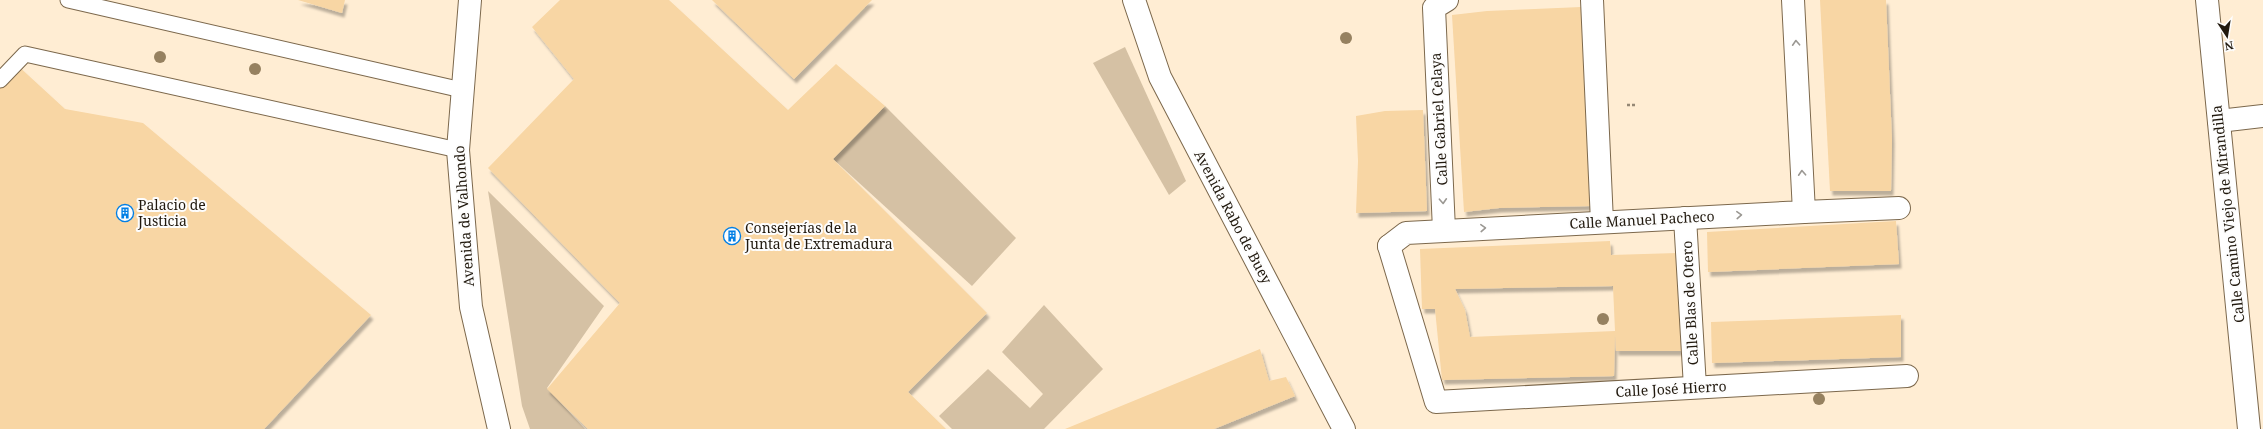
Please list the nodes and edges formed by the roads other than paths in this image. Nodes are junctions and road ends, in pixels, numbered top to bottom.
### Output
1 (68, 0) edge
2 (470, 0) edge
3 (1134, 0) edge
4 (1592, 0) edge
5 (1793, 0) edge
6 (2207, 0) edge
7 (1440, 4) edge
8 (0, 80) edge
9 (462, 90) junction
10 (2263, 116) edge
11 (2219, 121) junction
12 (458, 150) junction
13 (1899, 208) dead end
14 (1804, 212) junction
15 (1686, 218) junction
16 (1602, 222) junction
17 (1444, 230) junction
18 (1907, 376) dead end
19 (1695, 387) junction
20 (1436, 402) joint
21 (499, 429) edge
22 (1344, 429) edge
23 (2249, 429) edge

1 - 9 lane
2 - 9 street, Avenida de Valhondo
3 - 22 street, Avenida Rabo de Buey
4 - 16 street
14 -> 5 street
6 - 11 street, Calle Camino Viejo de Mirandilla
7 -> 17 street, Calle Gabriel Celaya
8 - 12 lane
9 - 12 street, Avenida de Valhondo
10 - 11 street
11 - 23 street, Calle Camino Viejo de Mirandilla
12 - 21 street, Avenida de Valhondo
13 - 14 street, Calle Manuel Pacheco
15 -> 14 street, Calle Manuel Pacheco
15 - 16 street, Calle Manuel Pacheco
15 - 19 street, Calle Blas de Otero
17 -> 16 street, Calle Manuel Pacheco
17 - 20 street, Calle Manuel Pacheco
18 - 19 street, Calle José Hierro
19 - 20 street, Calle José Hierro

